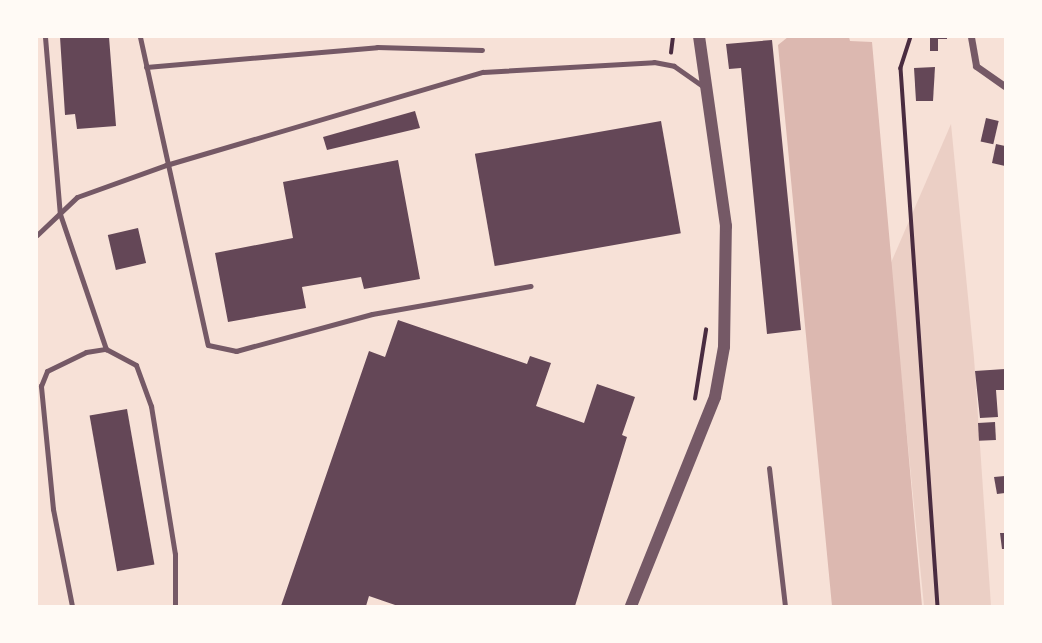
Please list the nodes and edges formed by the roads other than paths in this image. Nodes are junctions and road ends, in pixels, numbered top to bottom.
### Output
1 (45, 37) edge
2 (140, 37) edge
3 (699, 37) edge
4 (971, 37) edge
5 (482, 50) dead end
6 (146, 66) junction
7 (1005, 86) edge
8 (707, 90) junction
9 (166, 165) junction
10 (60, 214) junction
11 (37, 235) edge
12 (531, 286) dead end
13 (106, 349) junction
14 (769, 468) dead end
15 (72, 606) edge
16 (175, 606) edge
17 (631, 606) edge
18 (785, 606) edge

1 - 10 lane
2 - 6 lane
3 - 8 street
4 - 7 street
5 - 6 lane
6 - 9 lane
8 - 9 lane
8 - 17 street
9 - 10 lane
9 - 12 lane
10 - 11 lane
10 - 13 lane
13 - 15 lane
13 - 16 lane
14 - 18 lane

